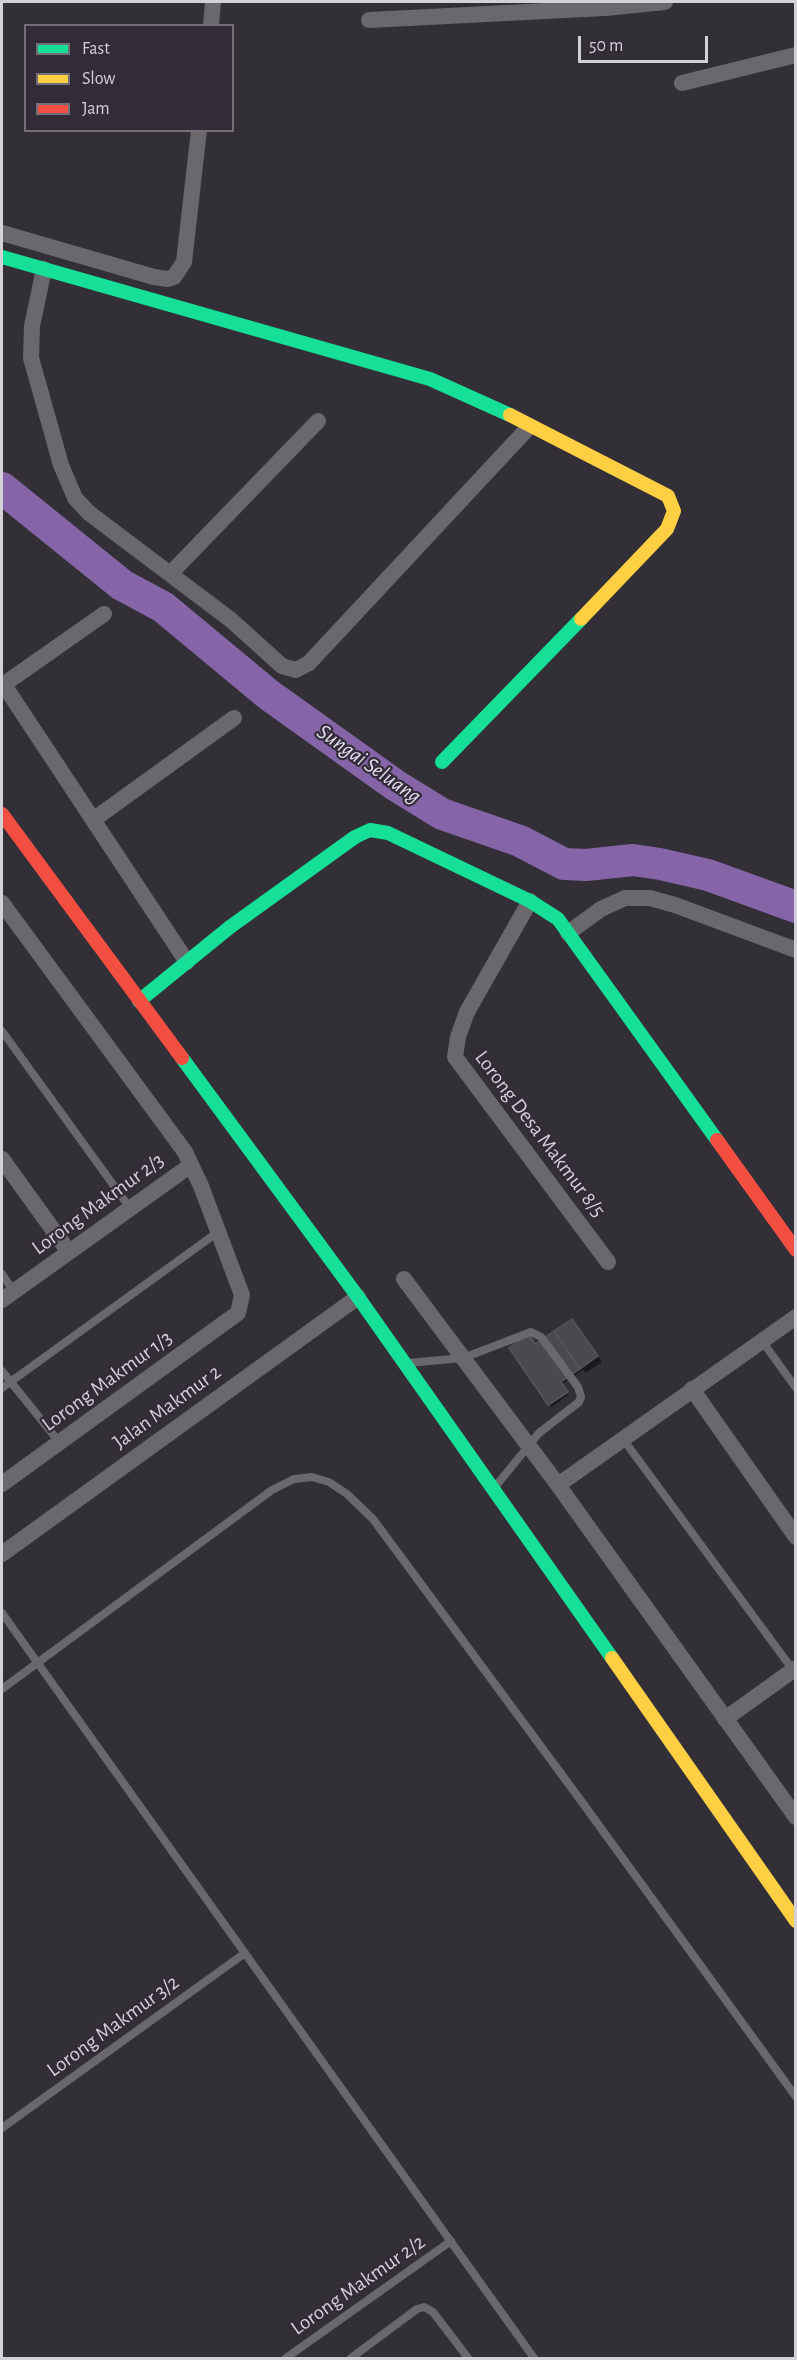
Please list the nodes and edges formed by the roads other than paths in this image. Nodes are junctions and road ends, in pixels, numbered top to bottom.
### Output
1 (213, 2) edge
2 (665, 2) edge
3 (369, 20) dead end
4 (211, 24) edge
5 (795, 55) edge
6 (682, 83) dead end
7 (199, 132) edge
8 (2, 233) edge
9 (2, 257) edge
10 (44, 269) junction
11 (318, 421) dead end
12 (530, 426) junction
13 (170, 574) junction
14 (104, 614) dead end
15 (2, 684) edge
16 (234, 718) dead end
17 (442, 762) dead end
18 (2, 814) edge
19 (93, 820) junction
20 (530, 901) junction
21 (2, 903) edge
22 (15, 923) junction
23 (2, 933) edge
24 (568, 933) junction
25 (795, 950) edge
26 (187, 962) junction
27 (139, 1001) junction
28 (2, 1031) edge
29 (2, 1159) edge
30 (191, 1165) junction
31 (130, 1208) junction
32 (218, 1232) junction
33 (795, 1250) edge
34 (69, 1252) junction
35 (608, 1262) dead end
36 (2, 1275) edge
37 (404, 1279) dead end
38 (8, 1296) edge
39 (358, 1297) junction
40 (795, 1317) edge
41 (762, 1341) junction
42 (463, 1358) junction
43 (404, 1363) junction
44 (2, 1371) edge
45 (10, 1382) junction
46 (2, 1388) edge
47 (795, 1388) edge
48 (692, 1389) junction
49 (623, 1439) junction
50 (60, 1443) junction
51 (529, 1447) junction
52 (2, 1484) edge
53 (558, 1485) junction
54 (493, 1489) junction
55 (795, 1537) edge
56 (2, 1554) edge
57 (2, 1613) edge
58 (38, 1663) junction
59 (794, 1669) edge
60 (2, 1689) edge
61 (725, 1719) junction
62 (795, 1817) edge
63 (795, 1921) edge
64 (245, 1953) junction
65 (795, 2097) edge
66 (2, 2128) edge
67 (451, 2241) junction
68 (286, 2358) edge
69 (351, 2358) edge
70 (468, 2358) edge
71 (534, 2358) edge

1 - 4 street
2 - 3 street
5 - 6 street
7 - 8 street
9 - 10 street
10 - 12 street
10 - 13 street
11 - 13 street
12 - 13 street
12 - 17 street
14 - 15 street
15 - 19 street
16 - 19 street
18 - 27 street
19 - 26 street
20 - 24 street
20 - 26 street
20 - 35 street, Lorong Desa Makmur 8/5
21 - 22 street
22 - 23 street
22 - 30 street
24 - 25 street
24 - 33 street
26 - 27 street
27 - 39 street
28 - 31 lane
29 - 34 street
30 - 31 street, Lorong Makmur 2/3
30 - 32 street
31 - 34 street, Lorong Makmur 2/3
32 - 45 lane
32 - 50 street, Lorong Makmur 1/3
34 - 38 street, Lorong Makmur 2/3
36 - 38 lane
37 - 42 street
39 - 43 street
39 - 56 street, Jalan Makmur 2
40 - 41 street
41 - 47 lane
41 - 48 street
42 - 43 lane
42 - 51 street
42 - 51 lane
43 - 54 street
44 - 45 lane
45 - 46 lane
45 - 50 lane
48 - 49 street
48 - 55 street
49 - 53 street
49 - 59 lane
50 - 52 street, Lorong Makmur 1/3
51 - 53 street
51 - 54 lane
53 - 61 street
54 - 63 street
57 - 58 lane
58 - 60 lane
58 - 64 lane
58 - 65 lane
59 - 61 street
61 - 62 street
64 - 66 lane, Lorong Makmur 3/2
64 - 67 lane
67 - 68 lane, Lorong Makmur 2/2
67 - 71 lane
69 - 70 lane

